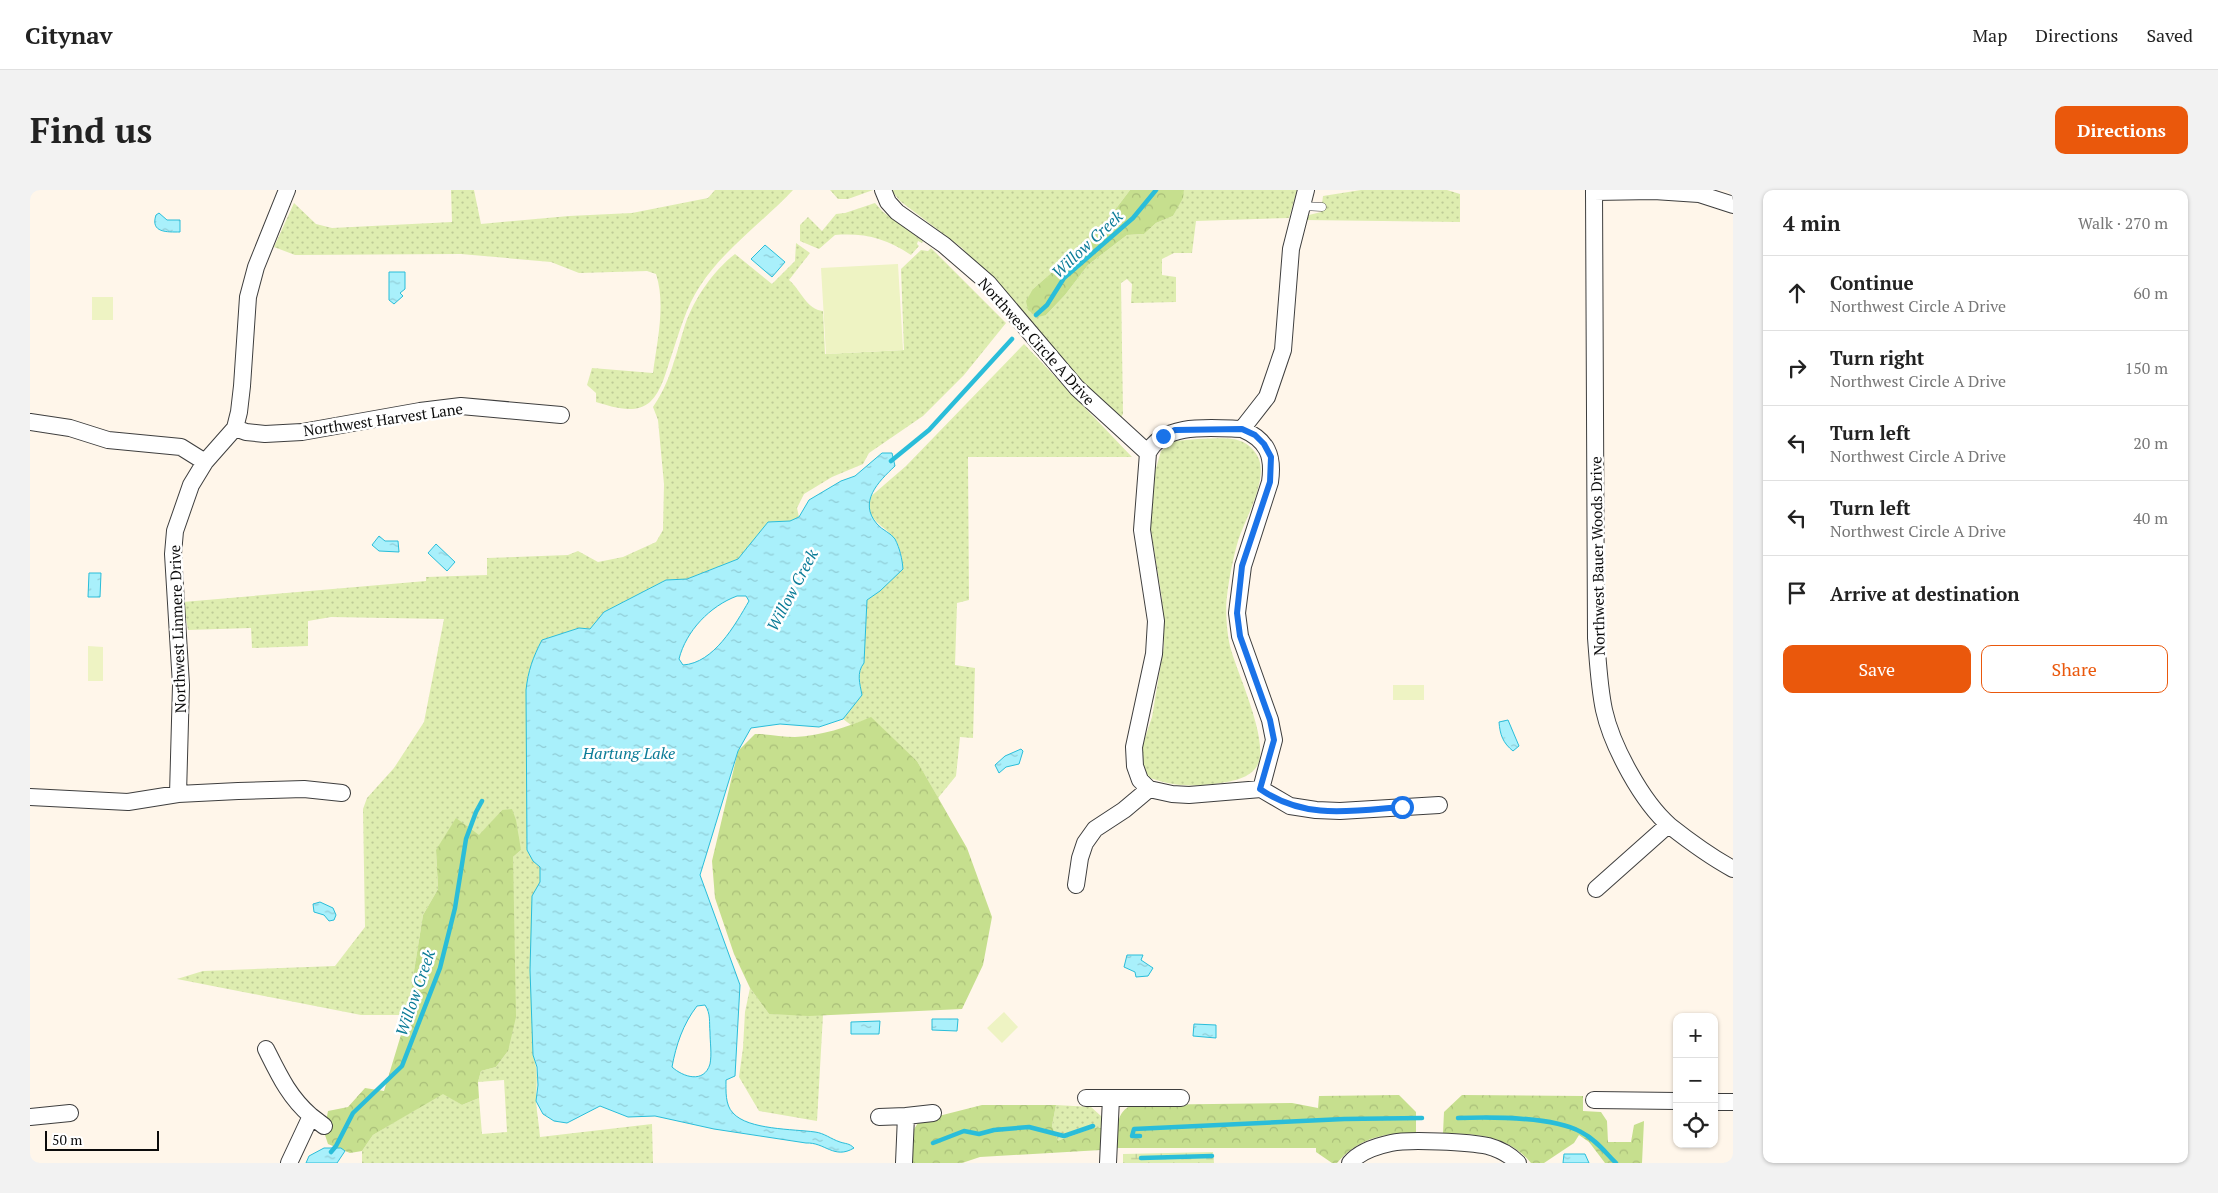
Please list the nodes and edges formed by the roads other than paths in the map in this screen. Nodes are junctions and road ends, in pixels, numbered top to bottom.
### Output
1 (287, 190) edge
2 (883, 190) edge
3 (1306, 190) edge
4 (1594, 191) edge
5 (1733, 205) edge
6 (1301, 206) junction
7 (1322, 207) dead end
8 (561, 415) dead end
9 (30, 422) edge
10 (235, 428) junction
11 (1242, 429) junction
12 (1148, 453) junction
13 (205, 462) junction
14 (1149, 788) junction
15 (1260, 789) junction
16 (342, 793) dead end
17 (178, 794) junction
18 (30, 798) edge
19 (1439, 805) dead end
20 (1668, 825) junction
21 (1733, 869) edge
22 (1076, 885) dead end
23 (1596, 889) dead end
24 (266, 1049) dead end
25 (1086, 1098) dead end
26 (1111, 1098) junction
27 (1181, 1098) dead end
28 (1594, 1100) dead end
29 (1673, 1101) edge
30 (1718, 1102) edge
31 (1733, 1102) edge
32 (70, 1112) dead end
33 (933, 1113) dead end
34 (310, 1116) junction
35 (906, 1116) junction
36 (879, 1117) dead end
37 (30, 1118) edge
38 (324, 1126) dead end
39 (289, 1163) edge
40 (904, 1163) edge
41 (1108, 1163) edge
42 (1350, 1163) edge
43 (1518, 1163) edge

1 - 10 street, Northwest Linmere Drive
2 - 12 street, Northwest Circle A Drive
3 - 6 street
4 - 5 street
4 - 20 street, Northwest Bauer Woods Drive
6 - 7 lane
6 - 11 street
8 - 10 street, Northwest Harvest Lane
9 - 13 street
10 - 13 street, Northwest Linmere Drive
11 - 12 street
11 - 15 street
12 - 14 street
13 - 17 street, Northwest Linmere Drive
14 - 15 street
14 - 22 street
15 - 19 street
16 - 17 street
17 - 18 street
20 - 21 street, Northwest Bauer Woods Drive
20 - 23 street
24 - 34 street
25 - 26 street
26 - 27 street
26 - 41 street
28 - 29 street
30 - 31 street
32 - 37 street
33 - 35 street
34 - 38 street
34 - 39 street
35 - 36 street
35 - 40 street
42 - 43 street

